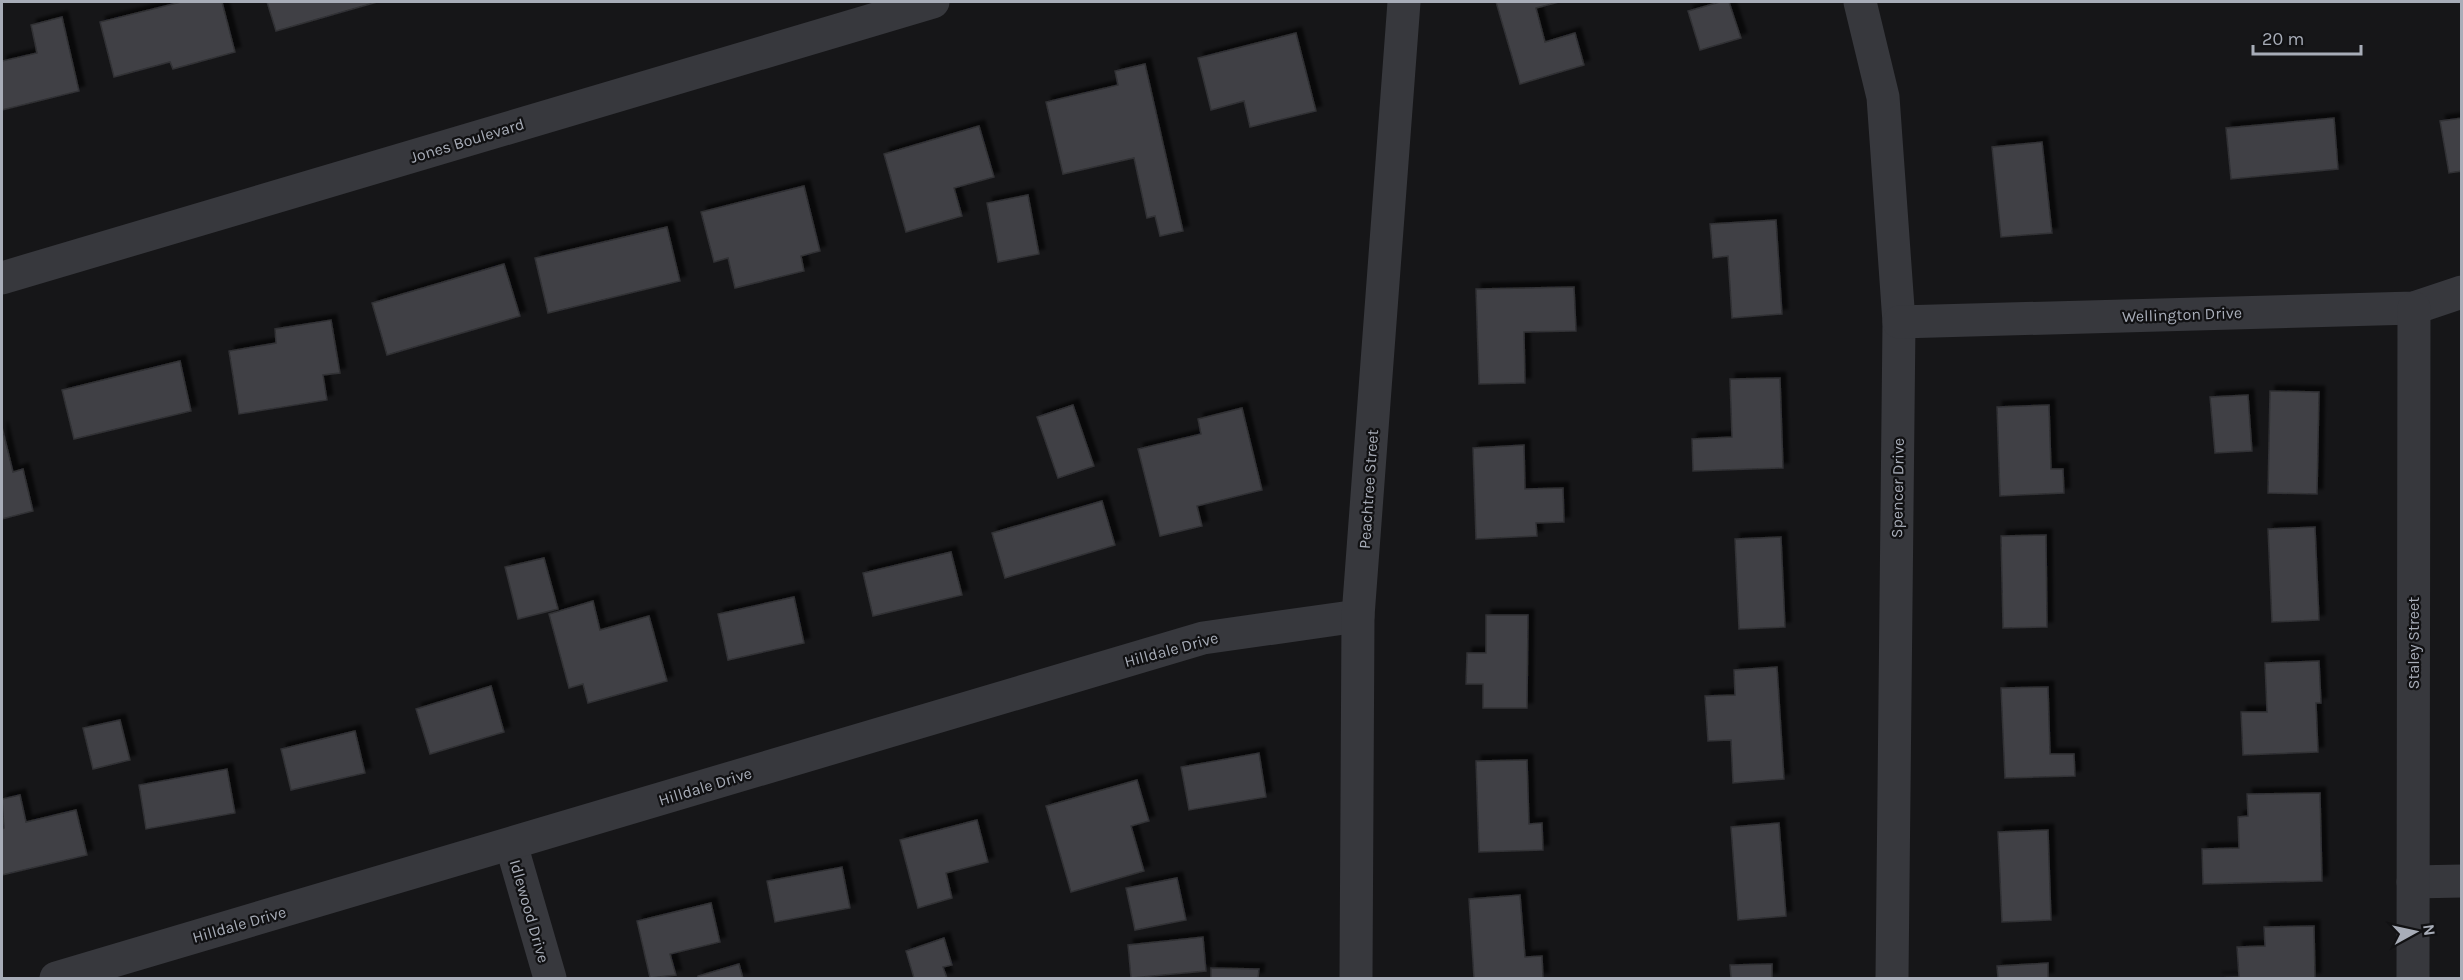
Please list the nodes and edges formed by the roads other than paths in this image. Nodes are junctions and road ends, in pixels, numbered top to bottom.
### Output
1 (933, 2) edge
2 (1404, 2) edge
3 (1860, 2) edge
4 (2, 278) edge
5 (2462, 292) edge
6 (2414, 308) junction
7 (1899, 322) junction
8 (1358, 616) junction
9 (511, 844) junction
10 (2462, 881) edge
11 (2413, 882) junction
12 (56, 978) edge
13 (550, 978) edge
14 (1356, 978) edge
15 (1892, 978) edge
16 (2413, 978) edge

1 - 4 street, Jones Boulevard
2 - 8 street, Peachtree Street
3 - 7 street, Spencer Drive
5 - 6 street, Wellington Drive
6 - 7 street, Wellington Drive
6 - 11 street, Staley Street
7 - 15 street, Spencer Drive
8 - 9 street, Hilldale Drive
8 - 14 street, Peachtree Street
9 - 12 street, Hilldale Drive
9 - 13 street, Idlewood Drive
10 - 11 street
11 - 16 street, Staley Street

